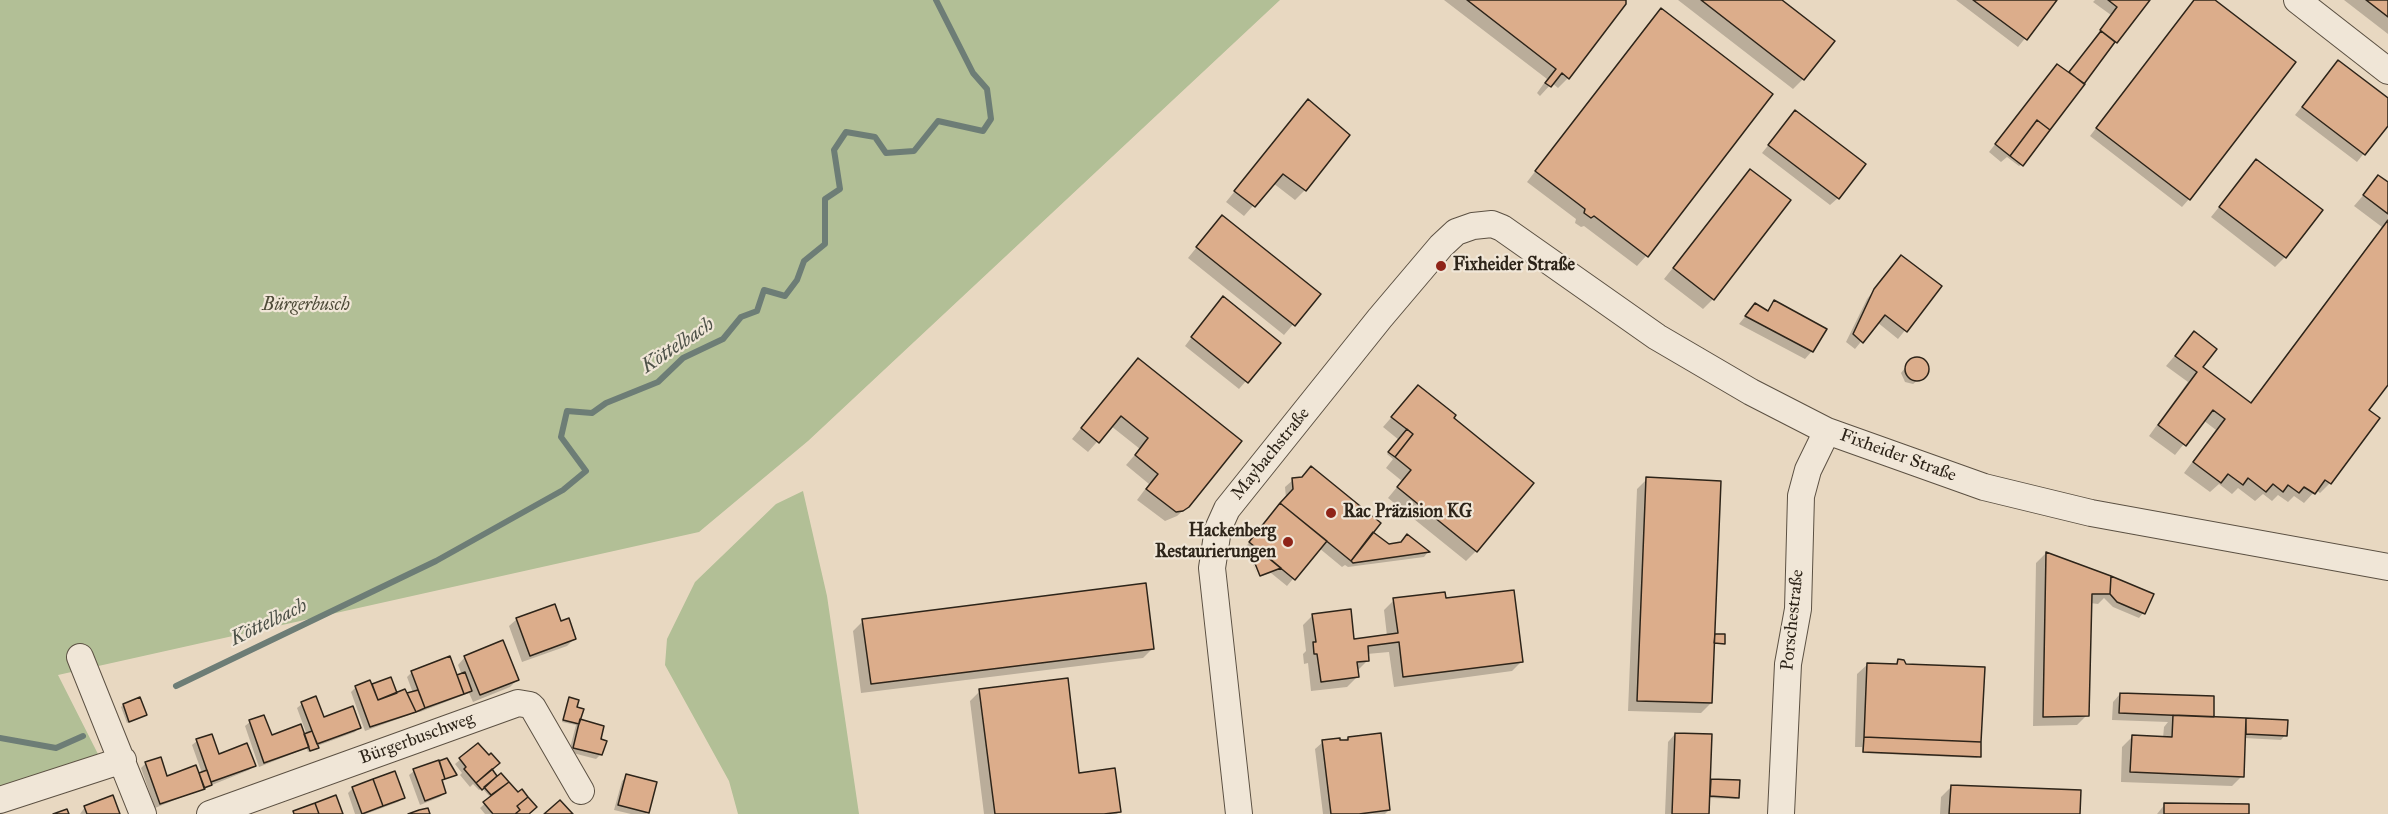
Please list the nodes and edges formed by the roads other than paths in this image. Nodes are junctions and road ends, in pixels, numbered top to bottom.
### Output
1 (2297, 0) edge
2 (2388, 71) edge
3 (1473, 226) joint
4 (1827, 430) junction
5 (2388, 555) edge
6 (2338, 559) junction
7 (2388, 567) edge
8 (80, 657) dead end
9 (123, 760) junction
10 (581, 791) dead end
11 (0, 800) edge
12 (143, 814) edge
13 (210, 814) edge
14 (1239, 814) edge
15 (1781, 814) edge

1 - 2 street
3 - 4 street, Fixheider Straße
3 - 14 street, Maybachstraße
4 - 6 street, Fixheider Straße
4 - 15 street, Porschestraße
5 - 6 street, Fixheider Straße
6 - 7 street, Fixheider Straße
8 - 9 street
9 - 11 street
9 - 12 street
10 - 13 street, Bürgerbuschweg

